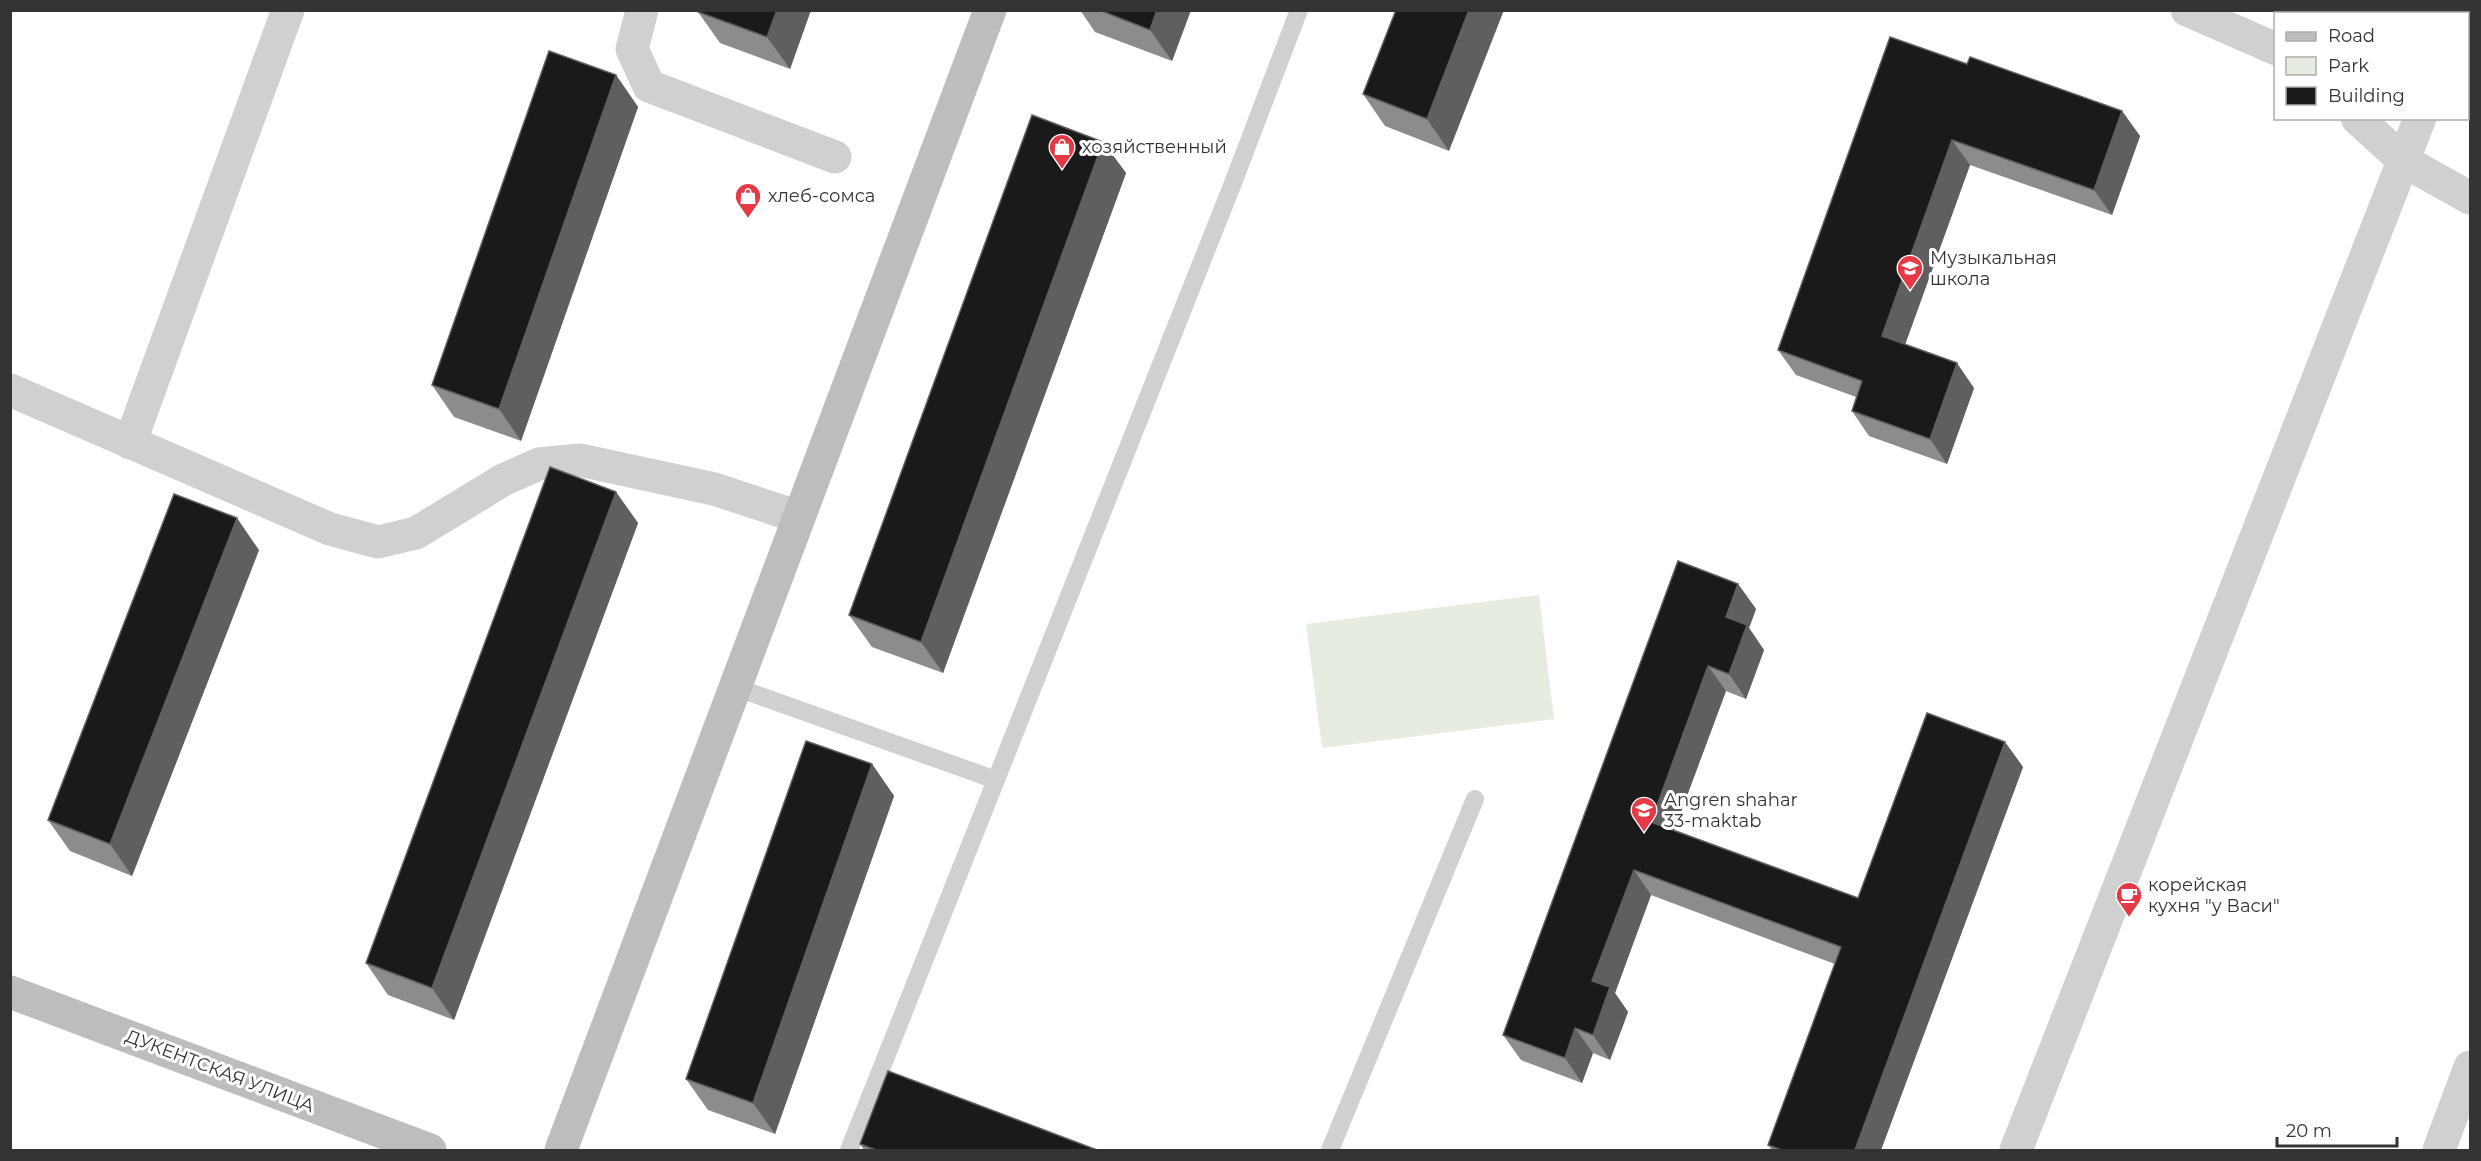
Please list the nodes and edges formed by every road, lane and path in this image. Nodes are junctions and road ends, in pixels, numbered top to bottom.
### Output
1 (288, 10) edge
2 (642, 10) edge
3 (990, 10) edge
4 (1299, 10) edge
5 (2187, 10) edge
6 (2274, 48) edge
7 (2359, 120) edge
8 (2419, 120) edge
9 (835, 157) dead end
10 (2404, 161) junction
11 (2470, 198) edge
12 (10, 390) edge
13 (130, 443) junction
14 (799, 518) junction
15 (735, 687) junction
16 (996, 780) junction
17 (1475, 799) dead end
18 (10, 992) edge
19 (2470, 1067) edge
20 (430, 1150) edge
21 (561, 1150) edge
22 (849, 1150) edge
23 (1330, 1150) edge
24 (2017, 1150) edge
25 (2439, 1150) edge

1 - 13 street
2 - 9 street
3 - 14 main road
4 - 16 lane
5 - 6 street
7 - 10 street
8 - 10 street
10 - 11 street
10 - 24 street
12 - 13 street
13 - 14 street
14 - 15 main road
15 - 16 lane
15 - 21 main road
16 - 22 lane
17 - 23 lane
18 - 20 main road, ДУКЕНТСКАЯ УЛИЦА
19 - 25 street

